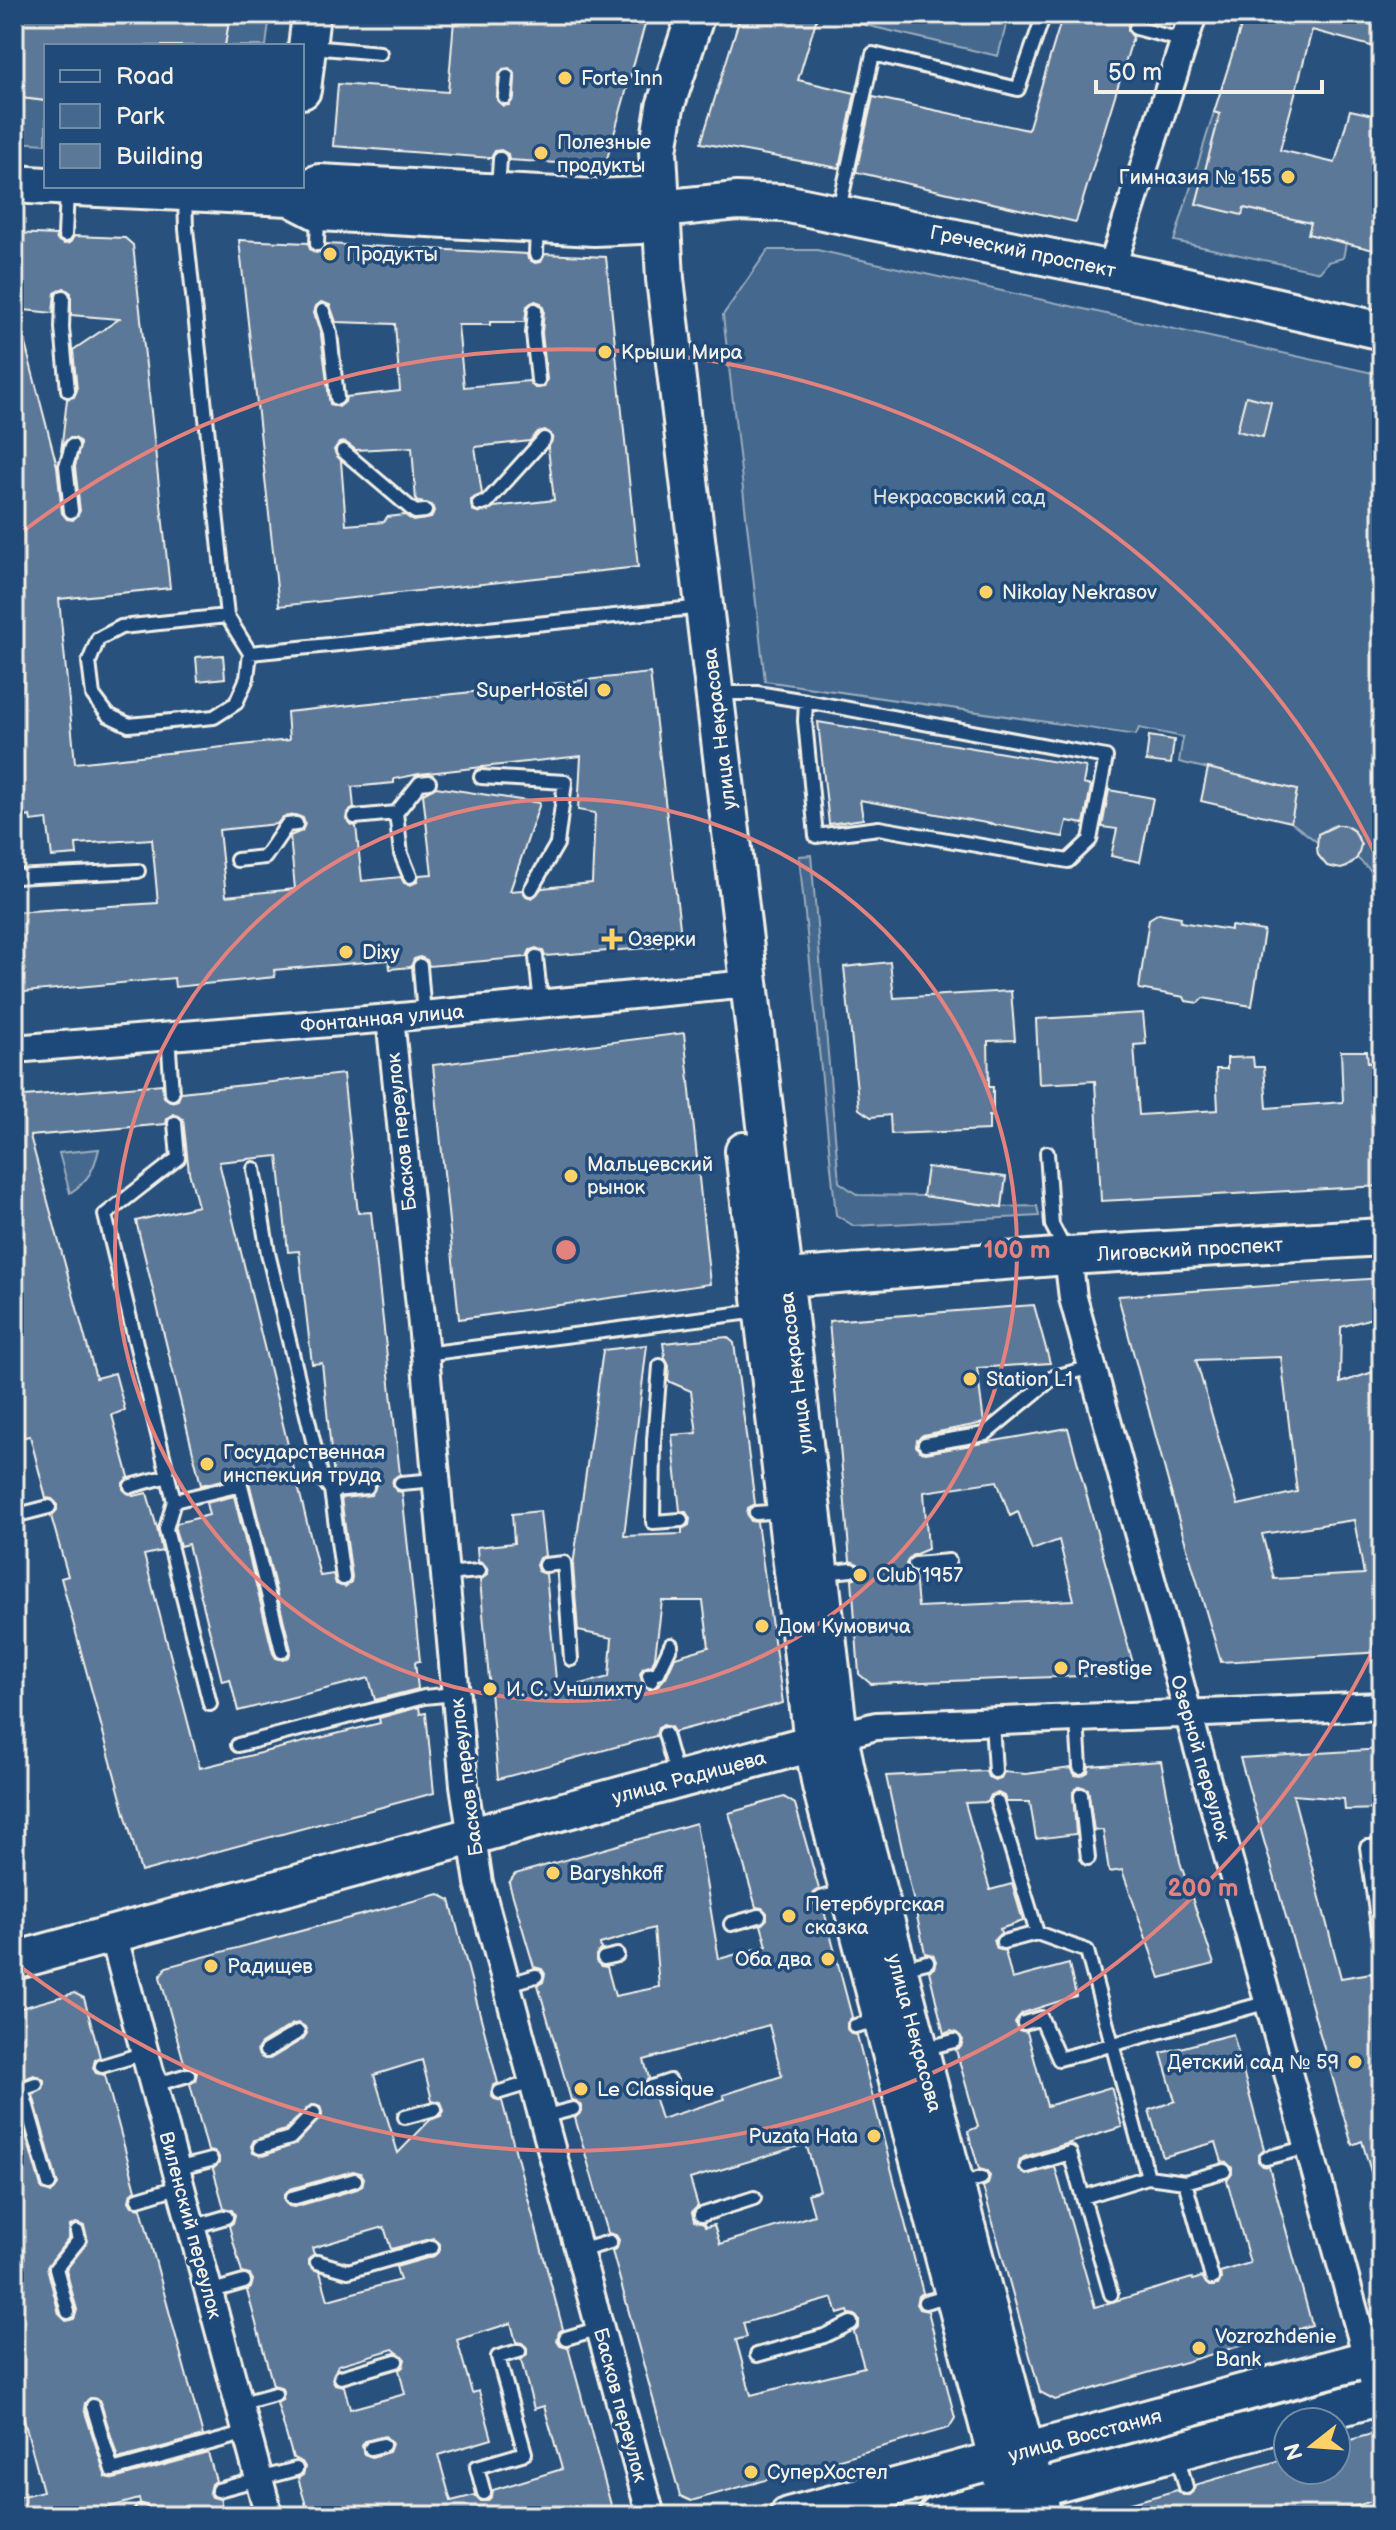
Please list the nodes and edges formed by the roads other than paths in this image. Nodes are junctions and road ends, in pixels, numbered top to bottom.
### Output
1 (674, 14) edge
2 (696, 14) edge
3 (1044, 14) edge
4 (1193, 14) edge
5 (1136, 28) dead end
6 (309, 30) edge
7 (1185, 41) junction
8 (380, 53) dead end
9 (304, 73) edge
10 (507, 77) dead end
11 (505, 97) dead end
12 (14, 184) edge
13 (44, 186) edge
14 (68, 188) edge
15 (91, 188) edge
16 (185, 192) junction
17 (304, 210) edge
18 (647, 210) junction
19 (838, 212) junction
20 (65, 235) dead end
21 (1111, 270) junction
22 (63, 297) dead end
23 (535, 310) dead end
24 (323, 311) dead end
25 (1382, 331) edge
26 (538, 380) dead end
27 (68, 390) dead end
28 (337, 398) dead end
29 (544, 439) dead end
30 (72, 446) dead end
31 (343, 451) dead end
32 (479, 504) dead end
33 (71, 511) dead end
34 (425, 511) dead end
35 (692, 608) junction
36 (227, 616) junction
37 (250, 653) junction
38 (714, 693) junction
39 (806, 701) junction
40 (481, 777) dead end
41 (429, 782) dead end
42 (396, 813) junction
43 (355, 817) dead end
44 (296, 824) dead end
45 (237, 860) dead end
46 (138, 871) dead end
47 (410, 876) dead end
48 (14, 877) edge
49 (531, 889) dead end
50 (536, 957) dead end
51 (420, 966) dead end
52 (737, 985) junction
53 (541, 1004) junction
54 (424, 1015) junction
55 (390, 1018) junction
56 (168, 1036) junction
57 (14, 1049) edge
58 (172, 1093) dead end
59 (175, 1123) dead end
60 (1047, 1153) dead end
61 (254, 1169) dead end
62 (1382, 1237) edge
63 (1068, 1256) junction
64 (774, 1294) junction
65 (425, 1354) junction
66 (660, 1366) dead end
67 (1092, 1367) junction
68 (925, 1444) dead end
69 (168, 1476) junction
70 (436, 1480) junction
71 (401, 1483) dead end
72 (131, 1486) dead end
73 (367, 1487) dead end
74 (331, 1490) junction
75 (174, 1501) junction
76 (49, 1507) dead end
77 (14, 1516) edge
78 (681, 1520) dead end
79 (949, 1561) dead end
80 (915, 1564) dead end
81 (545, 1565) dead end
82 (479, 1571) dead end
83 (445, 1574) junction
84 (343, 1578) dead end
85 (671, 1645) dead end
86 (282, 1651) dead end
87 (571, 1659) dead end
88 (651, 1681) dead end
89 (455, 1694) junction
90 (210, 1704) dead end
91 (1382, 1706) edge
92 (1189, 1714) junction
93 (1077, 1719) junction
94 (992, 1722) junction
95 (665, 1734) dead end
96 (826, 1740) junction
97 (238, 1745) dead end
98 (1080, 1767) dead end
99 (995, 1771) dead end
100 (678, 1780) junction
101 (1081, 1795) dead end
102 (997, 1802) dead end
103 (472, 1836) junction
104 (1382, 1847) edge
105 (1088, 1858) dead end
106 (759, 1916) dead end
107 (731, 1924) dead end
108 (1037, 1933) junction
109 (1379, 1933) dead end
110 (113, 1934) junction
111 (1003, 1942) dead end
112 (14, 1961) edge
113 (536, 1976) dead end
114 (506, 1985) junction
115 (1269, 2002) junction
116 (1024, 2023) dead end
117 (298, 2032) dead end
118 (954, 2041) dead end
119 (1112, 2045) junction
120 (919, 2050) junction
121 (266, 2051) dead end
122 (145, 2053) junction
123 (102, 2066) dead end
124 (188, 2075) dead end
125 (670, 2081) dead end
126 (533, 2082) junction
127 (36, 2084) dead end
128 (154, 2085) junction
129 (652, 2087) dead end
130 (500, 2092) dead end
131 (435, 2109) dead end
132 (573, 2109) dead end
133 (314, 2113) dead end
134 (405, 2117) dead end
135 (542, 2117) junction
136 (260, 2147) dead end
137 (1309, 2147) junction
138 (1266, 2158) dead end
139 (211, 2160) dead end
140 (1027, 2166) dead end
141 (1224, 2171) dead end
142 (1148, 2177) junction
143 (178, 2178) junction
144 (355, 2180) dead end
145 (1185, 2182) junction
146 (49, 2184) dead end
147 (1083, 2197) junction
148 (292, 2198) dead end
149 (754, 2198) dead end
150 (138, 2199) dead end
151 (701, 2215) dead end
152 (226, 2217) dead end
153 (192, 2227) junction
154 (77, 2232) dead end
155 (610, 2242) dead end
156 (432, 2247) dead end
157 (579, 2251) junction
158 (317, 2262) dead end
159 (1212, 2278) dead end
160 (244, 2282) dead end
161 (209, 2292) junction
162 (1111, 2294) dead end
163 (68, 2312) dead end
164 (851, 2323) dead end
165 (600, 2328) junction
166 (566, 2338) dead end
167 (519, 2351) dead end
168 (757, 2355) dead end
169 (1375, 2357) edge
170 (396, 2361) dead end
171 (341, 2377) dead end
172 (275, 2394) dead end
173 (1380, 2396) edge
174 (239, 2404) junction
175 (93, 2406) dead end
176 (1347, 2406) edge
177 (1272, 2427) edge
178 (247, 2433) junction
179 (1176, 2451) junction
180 (1011, 2455) junction
181 (296, 2469) dead end
182 (259, 2478) junction
183 (1186, 2487) dead end
184 (218, 2490) dead end
185 (484, 2493) dead end
186 (1024, 2504) edge
187 (269, 2516) edge
188 (651, 2516) edge
189 (788, 2516) edge
190 (937, 2516) edge

1 - 18 street
2 - 18 street
3 - 19 lane
4 - 7 street
5 - 7 lane
6 - 8 lane
6 - 9 street
7 - 21 street
10 - 11 lane
12 - 13 street
14 - 20 lane
15 - 16 street, Греческий проспект
16 - 17 street, Греческий проспект
16 - 36 lane
17 - 18 street, Греческий проспект
17 - 18 street, Греческий проспект
18 - 19 street, Греческий проспект
18 - 35 street, улица Некрасова
19 - 21 street, Греческий проспект
21 - 25 street, Греческий проспект
22 - 27 lane
23 - 26 lane
24 - 28 lane
29 - 32 lane
30 - 33 lane
31 - 34 lane
35 - 37 lane
35 - 38 street, улица Некрасова
35 - 52 street, улица Некрасова
36 - 37 lane
36 - 37 lane
38 - 39 lane
38 - 52 street, улица Некрасова
39 - 39 lane
40 - 49 lane
41 - 42 lane
42 - 43 lane
42 - 47 lane
44 - 45 lane
46 - 48 lane
50 - 53 lane
51 - 54 lane
52 - 53 street, Фонтанная улица
52 - 64 street, улица Некрасова
53 - 54 street, Фонтанная улица
54 - 55 street, Фонтанная улица
55 - 56 street, Фонтанная улица
55 - 65 street, Басков переулок
56 - 57 street, Фонтанная улица
56 - 58 lane
59 - 69 lane
60 - 63 lane
61 - 74 lane
62 - 63 street, Лиговский проспект
63 - 64 street, Лиговский проспект
63 - 67 street, Озерной переулок
64 - 65 lane
64 - 96 street, улица Некрасова
64 - 96 street, улица Некрасова
65 - 70 street, Басков переулок
66 - 78 lane
67 - 68 lane
67 - 92 street, Озерной переулок
69 - 72 lane
69 - 75 lane
70 - 71 lane
70 - 83 street, Басков переулок
73 - 74 lane
74 - 84 lane
75 - 86 lane
75 - 90 lane
76 - 77 lane
79 - 80 lane
81 - 87 lane
82 - 83 lane
83 - 89 street, Басков переулок
85 - 88 lane
89 - 97 lane
89 - 103 street, Басков переулок
91 - 92 street, улица Радищева
92 - 93 street, улица Радищева
92 - 115 street, Озерной переулок
93 - 94 street, улица Радищева
93 - 98 lane
94 - 96 street, улица Радищева
94 - 99 lane
95 - 100 lane
96 - 100 street, улица Радищева
96 - 120 street, улица Некрасова
96 - 180 street, улица Некрасова
100 - 103 street, улица Радищева
101 - 105 lane
102 - 108 lane
103 - 110 street, улица Радищева
103 - 114 street, Басков переулок
104 - 109 lane
106 - 107 lane
108 - 111 lane
108 - 119 lane
110 - 112 street, улица Радищева
110 - 122 street, Виленский переулок
113 - 114 lane
114 - 126 street, Басков переулок
115 - 119 lane
115 - 137 street, Озерной переулок
116 - 119 lane
117 - 121 lane
118 - 120 lane
119 - 142 lane
120 - 180 street, улица Некрасова
122 - 123 lane
122 - 128 street, Виленский переулок
124 - 128 lane
125 - 129 lane
126 - 130 lane
126 - 135 street, Басков переулок
127 - 146 lane
128 - 143 street, Виленский переулок
131 - 134 lane
132 - 135 lane
133 - 136 lane
135 - 157 street, Басков переулок
137 - 138 lane
137 - 169 street, Озерной переулок
139 - 143 lane
140 - 147 lane
141 - 145 lane
142 - 145 lane
142 - 147 lane
143 - 150 lane
143 - 153 street, Виленский переулок
144 - 148 lane
145 - 159 lane
147 - 162 lane
149 - 151 lane
152 - 153 lane
153 - 161 street, Виленский переулок
154 - 163 lane
155 - 157 lane
156 - 158 lane
157 - 165 street, Басков переулок
160 - 161 lane
161 - 174 street, Виленский переулок
164 - 168 lane
165 - 166 lane
165 - 188 street, Басков переулок
167 - 185 lane
169 - 173 street, Озерной переулок
169 - 180 street, улица Восстания
170 - 171 lane
172 - 174 lane
173 - 176 street, улица Восстания
174 - 178 street, Виленский переулок
175 - 178 lane
177 - 179 street, улица Восстания
178 - 182 street, Виленский переулок
179 - 183 lane
179 - 186 street, улица Восстания
180 - 186 street, улица Некрасова
180 - 189 street, улица Восстания
181 - 182 lane
182 - 184 lane
182 - 187 street, Виленский переулок
186 - 190 street, улица Восстания

